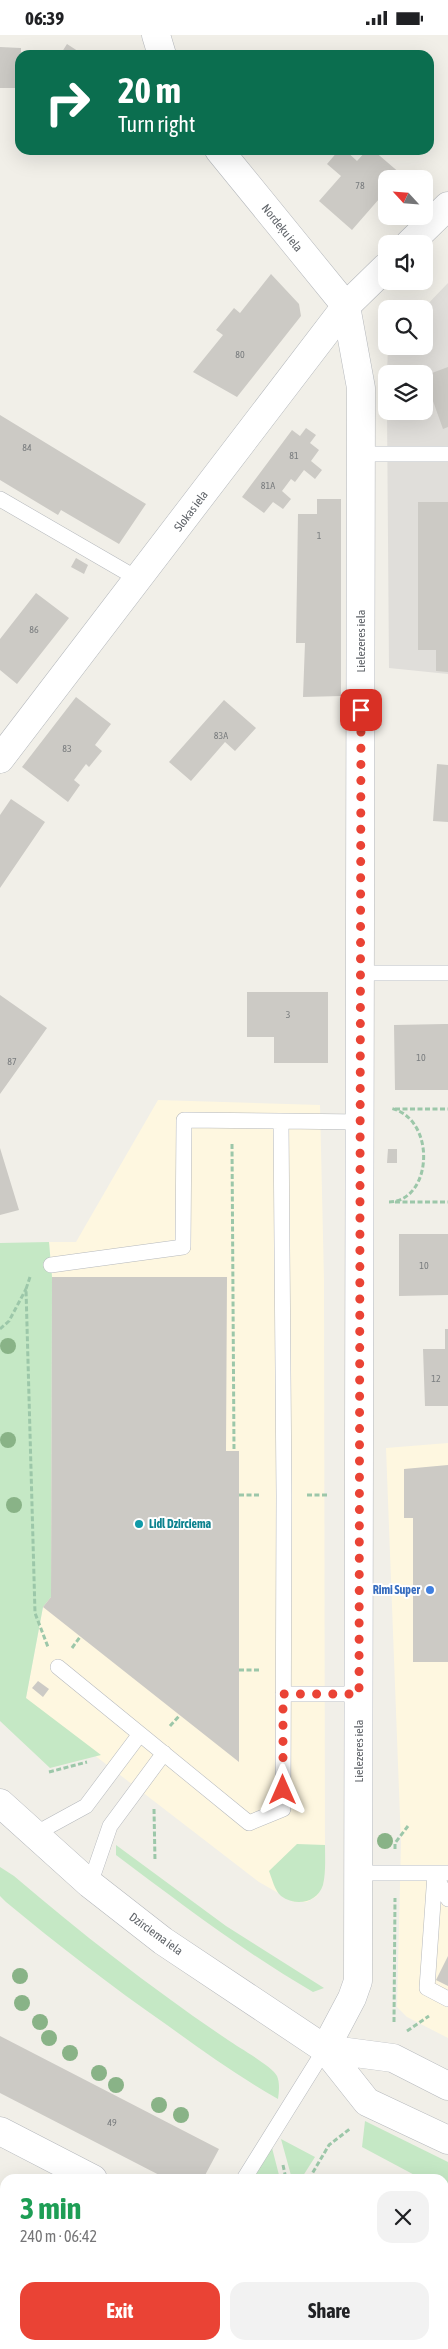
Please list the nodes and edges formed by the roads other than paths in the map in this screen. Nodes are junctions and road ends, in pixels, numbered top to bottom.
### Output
1 (156, 35) edge
2 (160, 50) edge
3 (223, 155) edge
4 (448, 206) edge
5 (418, 235) edge
6 (378, 275) edge
7 (346, 306) junction
8 (361, 454) junction
9 (448, 454) edge
10 (0, 499) edge
11 (138, 579) junction
12 (0, 759) edge
13 (361, 973) junction
14 (448, 973) edge
15 (360, 1113) junction
16 (281, 1121) junction
17 (51, 1265) road end
18 (58, 1667) road end
19 (283, 1694) junction
20 (359, 1694) junction
21 (140, 1735) junction
22 (164, 1753) junction
23 (0, 1803) edge
24 (33, 1835) junction
25 (358, 1873) junction
26 (441, 1873) edge
27 (90, 1884) junction
28 (448, 1899) edge
29 (448, 1999) edge
30 (325, 2049) junction
31 (448, 2086) edge
32 (0, 2131) edge
33 (448, 2140) edge
34 (83, 2174) edge
35 (247, 2174) edge

1 - 2 street
3 - 7 street, Nordeķu iela
4 - 5 street
6 - 7 street, Slokas iela
7 - 8 street, Lielezeres iela
7 - 11 street, Slokas iela
8 - 9 lane
8 - 13 street, Lielezeres iela
10 - 11 lane
11 - 12 street, Slokas iela
13 - 14 lane
13 - 15 street, Lielezeres iela
15 - 16 lane
15 - 20 street, Lielezeres iela
16 - 17 lane
16 - 19 lane
18 - 21 lane
19 - 20 lane
19 - 22 lane
20 - 25 street, Lielezeres iela
21 - 22 lane
21 - 24 lane
22 - 27 lane
23 - 24 street, Dzirciema iela
24 - 27 street, Dzirciema iela
25 - 26 lane
25 - 30 street, Lielezeres iela
26 - 28 lane
26 - 29 lane
27 - 30 street, Dzirciema iela
30 - 31 street, Dzirciema iela
30 - 33 street, Dzirciema iela
30 - 35 lane
32 - 34 street

